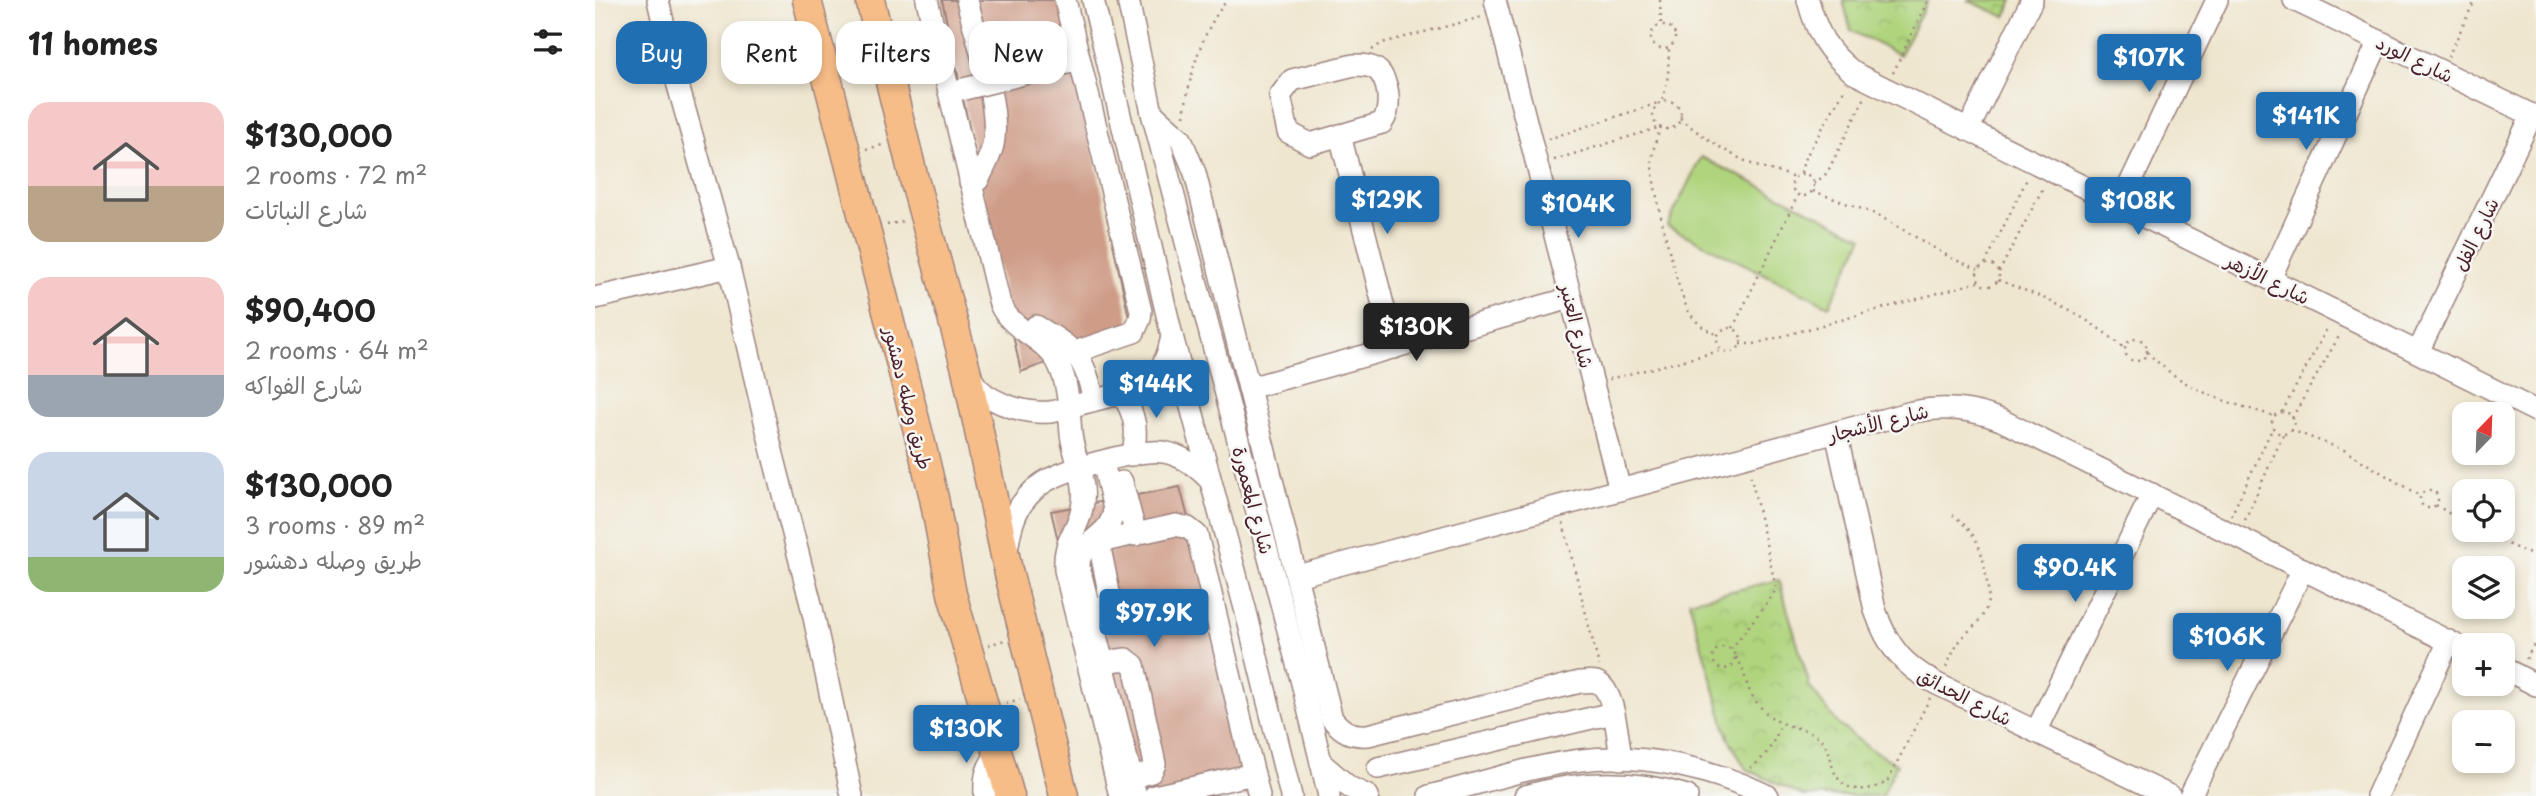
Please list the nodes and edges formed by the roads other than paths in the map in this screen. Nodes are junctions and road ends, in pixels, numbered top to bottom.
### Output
1 (658, 0) edge
2 (807, 0) edge
3 (870, 0) edge
4 (927, 0) edge
5 (934, 0) edge
6 (967, 0) edge
7 (1065, 0) edge
8 (1093, 0) edge
9 (1128, 0) edge
10 (1808, 0) edge
11 (2032, 0) edge
12 (2217, 0) edge
13 (2294, 0) edge
14 (1497, 6) edge
15 (2379, 41) junction
16 (1079, 60) junction
17 (956, 91) junction
18 (1152, 113) junction
19 (2534, 116) edge
20 (1968, 130) junction
21 (1340, 135) junction
22 (974, 181) junction
23 (2120, 205) junction
24 (1181, 223) junction
25 (1148, 232) junction
26 (729, 267) junction
27 (2270, 279) junction
28 (595, 298) edge
29 (1571, 298) junction
30 (1171, 335) junction
31 (1394, 348) junction
32 (2418, 352) junction
33 (1066, 357) junction
34 (966, 369) junction
35 (1249, 388) junction
36 (1122, 394) junction
37 (1094, 400) junction
38 (1068, 407) junction
39 (2536, 411) edge
40 (1836, 432) junction
41 (1117, 459) junction
42 (1081, 468) junction
43 (1209, 479) junction
44 (1620, 490) junction
45 (2152, 494) junction
46 (1136, 535) junction
47 (1092, 544) junction
48 (2303, 569) junction
49 (1008, 570) junction
50 (1297, 576) junction
51 (1281, 604) junction
52 (1246, 612) junction
53 (2452, 643) edge
54 (2452, 653) edge
55 (1103, 662) junction
56 (1311, 681) junction
57 (1613, 713) junction
58 (2036, 732) junction
59 (1464, 748) junction
60 (999, 752) junction
61 (1621, 759) junction
62 (1321, 763) junction
63 (1378, 768) dead end
64 (1257, 786) edge
65 (1471, 786) junction
66 (1129, 790) edge
67 (1548, 793) edge
68 (852, 796) edge
69 (985, 796) edge
70 (1010, 796) edge
71 (1064, 796) edge
72 (1154, 796) edge
73 (1220, 796) edge
74 (1291, 796) edge
75 (1329, 796) edge
76 (1368, 796) edge
77 (1429, 796) edge
78 (1525, 796) edge
79 (1687, 796) edge
80 (1768, 796) edge
81 (2171, 796) edge
82 (2190, 796) edge
83 (2377, 796) edge

1 - 26 street
2 - 60 main road, طريق وصله دهشور
3 - 34 main road
4 - 17 street
5 - 17 street
6 - 22 street
7 - 16 street
8 - 25 street, شارع المعمورة
9 - 18 street, شارع المعمورة
10 - 20 street, شارع الأزهر
11 - 20 street
12 - 23 street
13 - 15 street, شارع الورد
14 - 29 street, شارع العنبر
15 - 19 street, شارع الورد
15 - 27 street
16 - 17 street, bridge
16 - 33 street
17 - 22 street
18 - 24 street, شارع المعمورة
18 - 35 street
19 - 32 street, شارع الفل
20 - 23 street, شارع الأزهر
21 - 21 street
21 - 31 street
22 - 33 street
23 - 27 street, شارع الأزهر
24 - 25 street
24 - 51 street, شارع المعمورة
25 - 30 street, شارع المعمورة
26 - 28 street
26 - 68 street
27 - 32 street, شارع الأزهر
29 - 31 street
29 - 44 street, شارع العنبر
30 - 36 street
30 - 43 street, شارع المعمورة
31 - 35 street
32 - 39 street, شارع الأزهر
33 - 37 street
33 - 38 street
34 - 38 street
34 - 49 main road
35 - 50 street
36 - 37 street
36 - 41 street
37 - 38 street
38 - 42 street
40 - 44 street, شارع الأشجار
40 - 45 street, شارع الأشجار
40 - 58 street, شارع الحدائق
41 - 42 street
41 - 43 street
41 - 46 street
41 - 47 street
42 - 49 street
42 - 66 street
43 - 52 street, شارع المعمورة
44 - 50 street, شارع الأشجار
45 - 48 street, شارع الأشجار
45 - 58 street
46 - 47 street
46 - 64 street
47 - 55 street
48 - 53 street, شارع الأشجار
48 - 82 street
49 - 71 main road
50 - 56 street
51 - 52 street
51 - 56 street, شارع المعمورة
52 - 74 street, شارع المعمورة
54 - 83 street
55 - 66 street
55 - 66 street
56 - 57 street
56 - 62 street, شارع المعمورة
57 - 59 street
57 - 61 street
58 - 81 street, شارع الحدائق
59 - 63 street
59 - 65 street
60 - 69 street
60 - 70 main road, طريق وصله دهشور
61 - 65 street
61 - 80 street
62 - 75 street, شارع المعمورة
62 - 76 street
64 - 72 street
64 - 73 street
65 - 77 street
67 - 78 street
67 - 79 street

